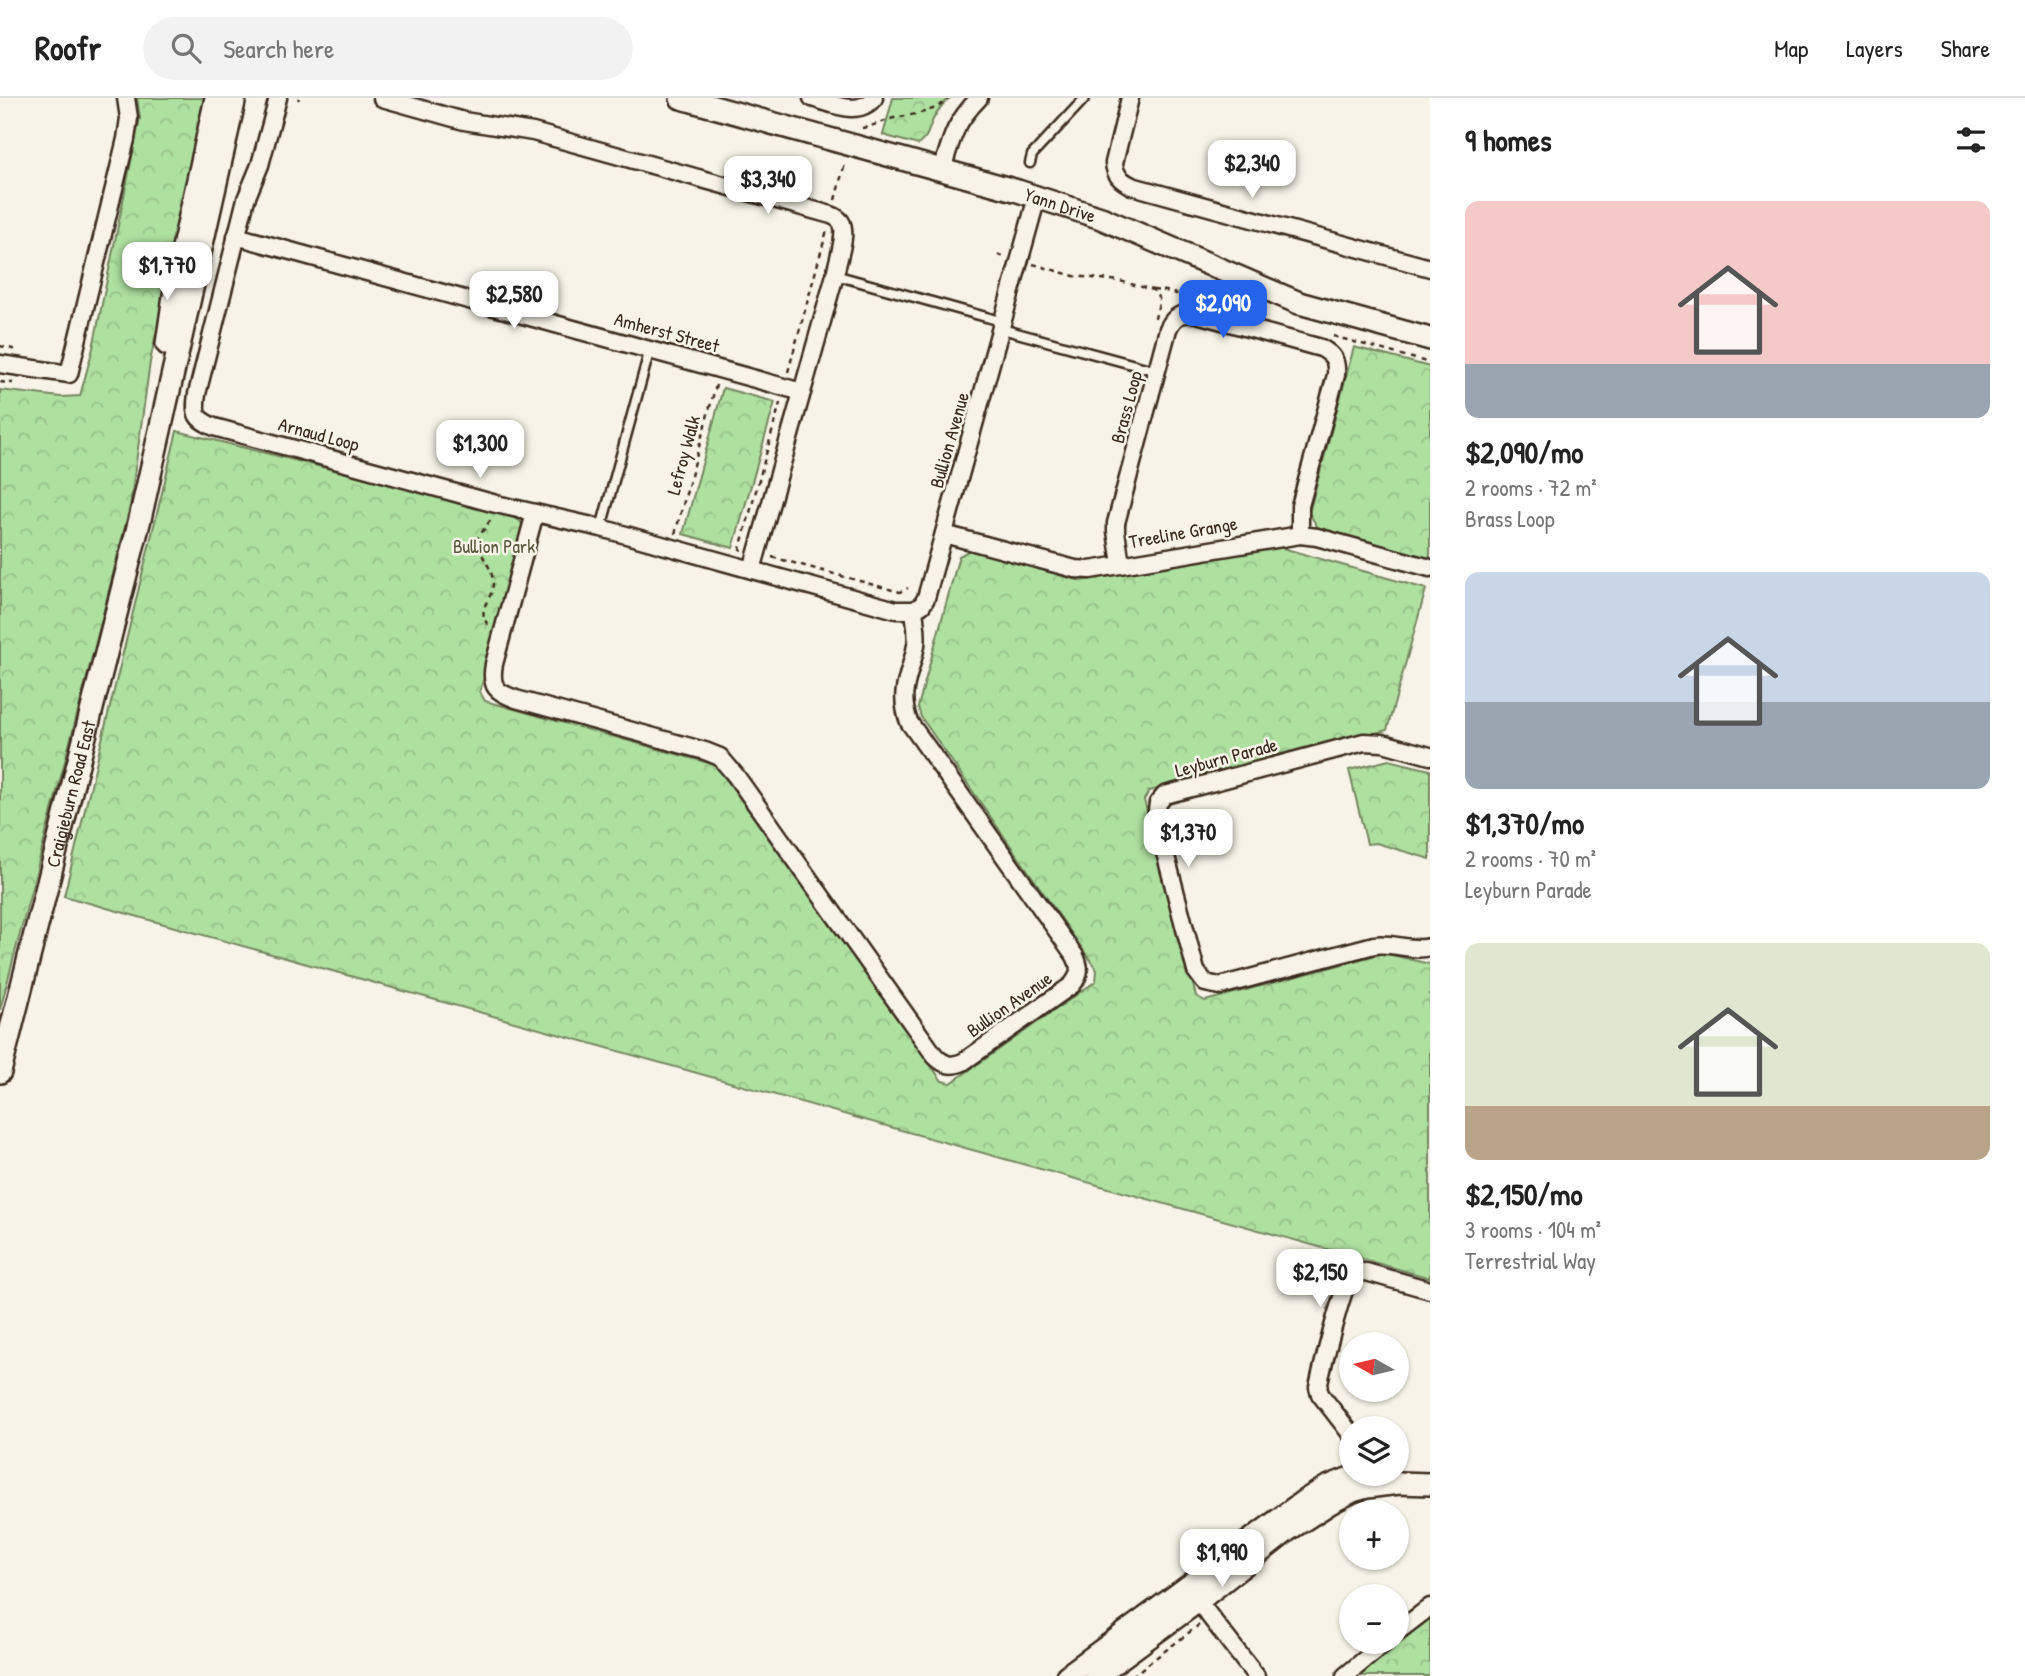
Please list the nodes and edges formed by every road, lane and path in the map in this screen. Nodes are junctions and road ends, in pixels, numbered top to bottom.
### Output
1 (126, 98) edge
2 (216, 98) edge
3 (235, 98) edge
4 (278, 98) edge
5 (382, 98) edge
6 (681, 98) edge
7 (812, 98) edge
8 (874, 98) edge
9 (979, 98) edge
10 (1085, 98) edge
11 (1130, 98) edge
12 (1030, 163) dead end
13 (942, 170) junction
14 (1037, 197) junction
15 (236, 236) junction
16 (1020, 261) junction
17 (1430, 268) edge
18 (835, 275) junction
19 (1154, 321) dead end
20 (1003, 325) junction
21 (1430, 339) edge
22 (650, 349) junction
23 (0, 364) edge
24 (721, 369) junction
25 (1157, 371) junction
26 (0, 382) edge
27 (13, 383) dead end
28 (802, 392) junction
29 (496, 504) junction
30 (535, 513) junction
31 (141, 516) junction
32 (601, 528) junction
33 (944, 534) junction
34 (1300, 535) junction
35 (672, 548) junction
36 (740, 549) dead end
37 (754, 562) junction
38 (1121, 564) junction
39 (1430, 568) edge
40 (908, 588) dead end
41 (914, 610) junction
42 (504, 630) junction
43 (1430, 756) edge
44 (1430, 947) edge
45 (0, 1072) edge
46 (1430, 1290) edge
47 (1339, 1419) edge
48 (1409, 1470) edge
49 (1430, 1471) edge
50 (1409, 1483) edge
51 (1430, 1484) edge
52 (1354, 1486) edge
53 (1199, 1602) junction
54 (1430, 1607) edge
55 (1409, 1623) edge
56 (1372, 1654) edge
57 (1068, 1676) edge
58 (1096, 1676) edge
59 (1132, 1676) edge
60 (1256, 1676) edge
61 (1345, 1676) edge

1 - 23 street
2 - 31 main road, Craigieburn Road East
3 - 31 main road, Craigieburn Road East
4 - 15 street, Arnaud Loop
5 - 18 street
6 - 13 main road, Yann Drive
7 - 8 street
9 - 13 street
10 - 12 lane
11 - 17 street
13 - 14 main road, Yann Drive
14 - 16 street, Bullion Avenue
14 - 21 main road, Yann Drive
15 - 22 street, Amherst Street
15 - 29 street, Arnaud Loop
16 - 19 path
16 - 20 street, Bullion Avenue
18 - 20 lane
18 - 28 street
20 - 25 lane
20 - 33 street, Bullion Avenue
22 - 24 street, Amherst Street
22 - 32 lane
24 - 28 street, Amherst Street
24 - 35 path, Lefroy Walk
25 - 34 street, Brass Loop
25 - 38 street, Brass Loop
26 - 27 path
28 - 37 street
29 - 30 street, Arnaud Loop
29 - 42 path
30 - 32 street, Arnaud Loop
30 - 42 street, Bullion Avenue
31 - 45 main road, Craigieburn Road East
32 - 35 street, Arnaud Loop
33 - 38 street, Treeline Grange
33 - 41 street, Bullion Avenue
34 - 38 street, Treeline Grange
34 - 39 street, Treeline Grange
35 - 37 street, Arnaud Loop
36 - 37 path
37 - 40 path
37 - 41 street, Arnaud Loop
41 - 42 street, Bullion Avenue
43 - 44 street, Leyburn Parade
46 - 47 street
48 - 49 main road
50 - 51 main road
52 - 53 main road
53 - 57 main road
53 - 58 main road
53 - 59 path
53 - 60 street
54 - 55 street
56 - 61 street

